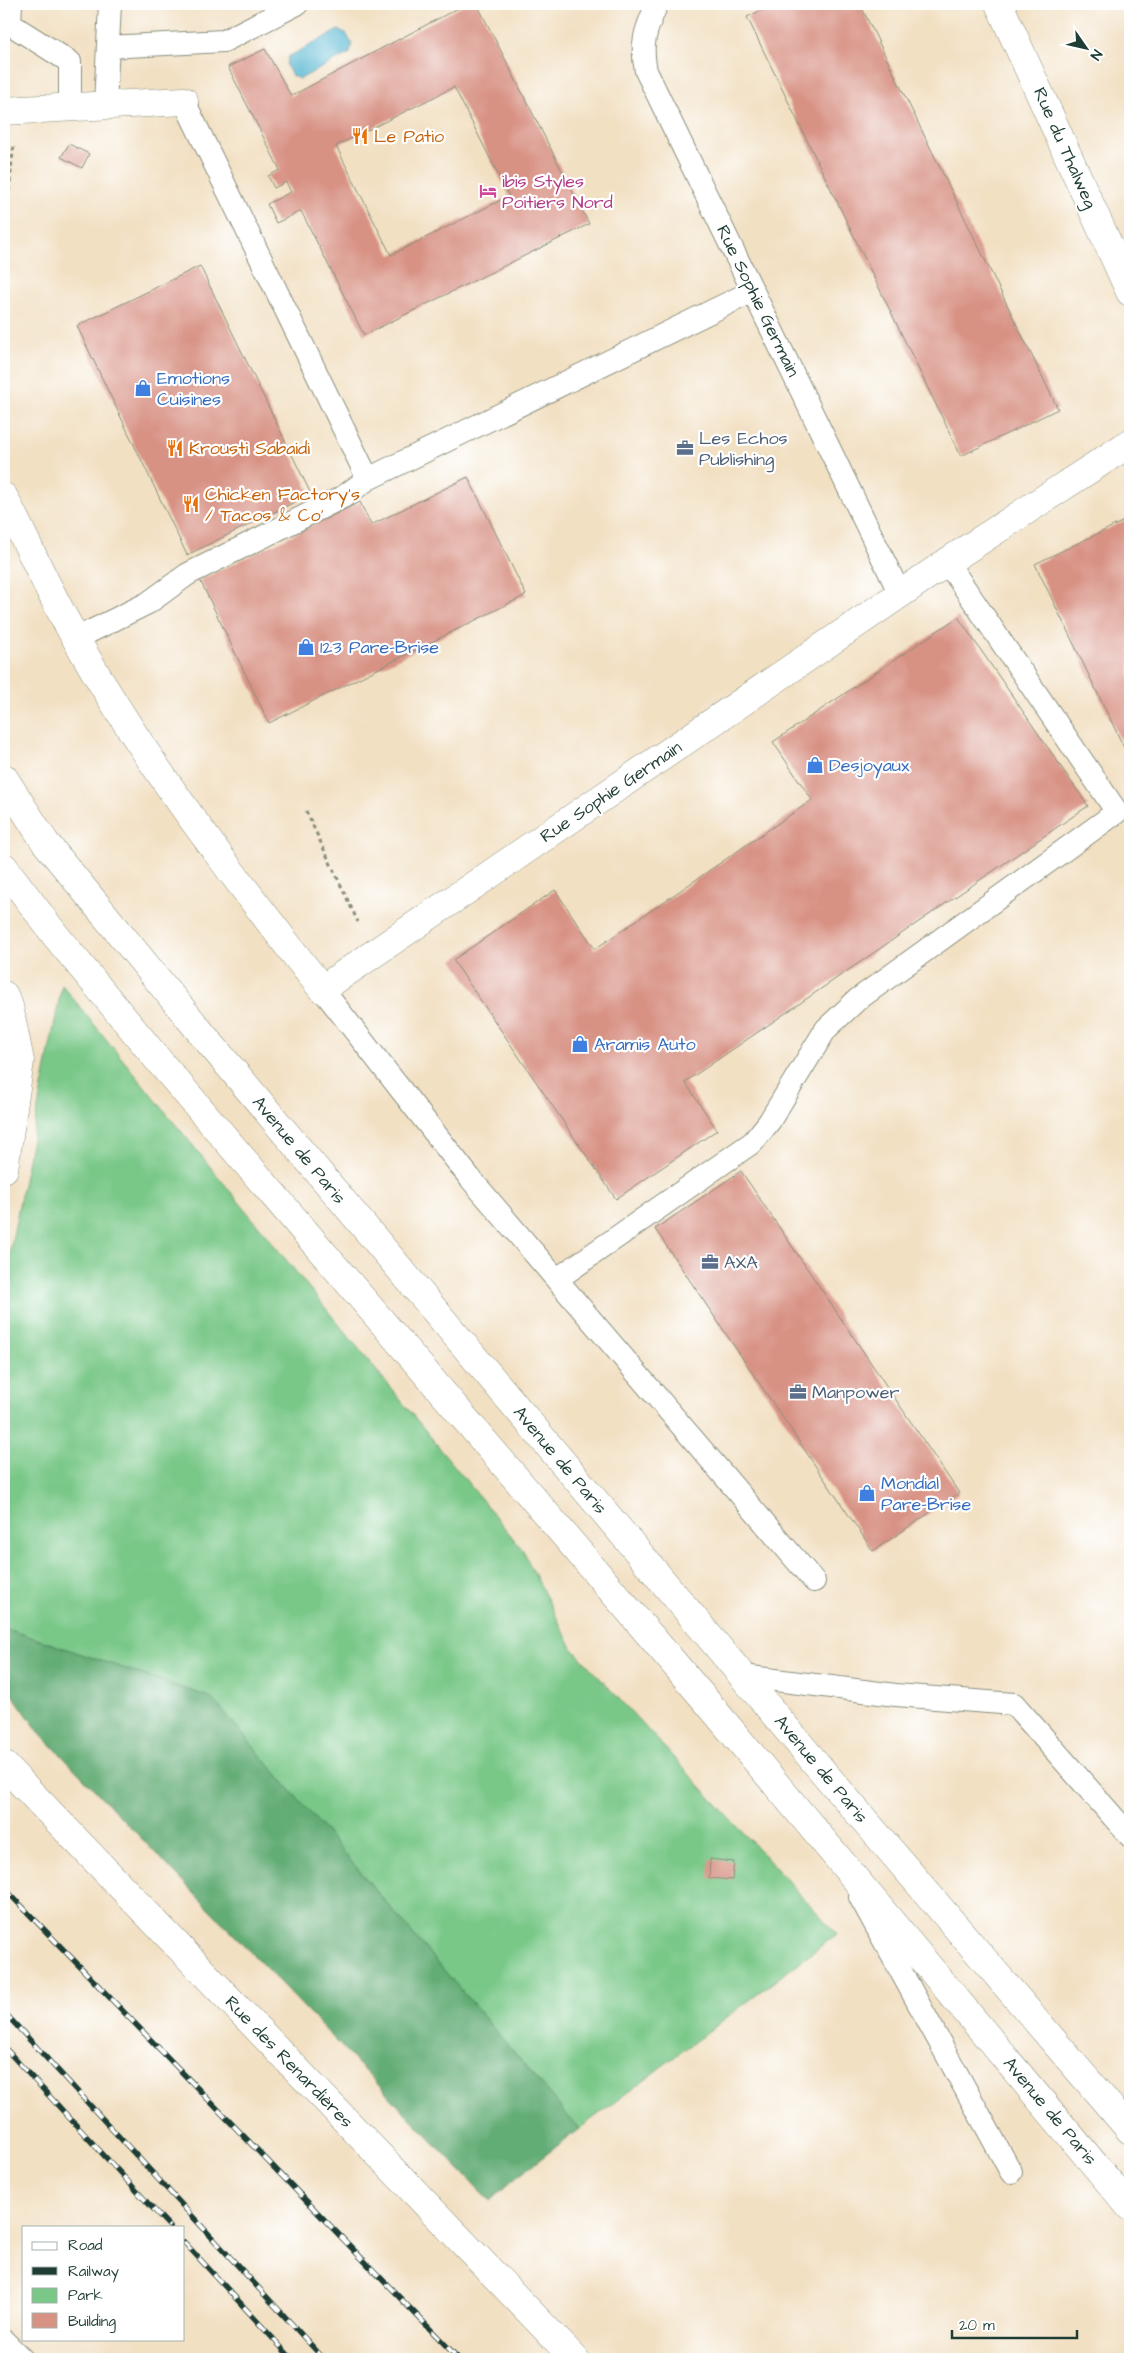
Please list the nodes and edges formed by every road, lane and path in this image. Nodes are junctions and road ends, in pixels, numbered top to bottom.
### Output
1 (11, 4) edge
2 (110, 4) edge
3 (297, 4) edge
4 (657, 4) edge
5 (999, 4) edge
6 (108, 47) junction
7 (184, 101) joint
8 (105, 105) junction
9 (70, 107) junction
10 (4, 111) edge
11 (14, 145) dead end
12 (4, 214) edge
13 (753, 291) junction
14 (1130, 292) edge
15 (1130, 443) edge
16 (368, 479) junction
17 (4, 497) edge
18 (947, 562) junction
19 (900, 594) junction
20 (76, 639) junction
21 (4, 778) edge
22 (306, 811) dead end
23 (4, 867) edge
24 (374, 954) junction
25 (322, 990) junction
26 (4, 995) edge
27 (4, 1168) edge
28 (557, 1279) junction
29 (814, 1581) dead end
30 (743, 1676) junction
31 (4, 1765) edge
32 (1130, 1836) edge
33 (840, 1860) junction
34 (1130, 2130) edge
35 (1011, 2172) dead end
36 (1130, 2207) edge
37 (4, 2341) edge
38 (22, 2359) edge
39 (575, 2359) edge

1 - 9 lane
2 - 6 lane
3 - 6 lane
4 - 13 lane, Rue Sophie Germain
5 - 14 main road, Rue du Thalweg
6 - 8 lane
7 - 8 main road
7 - 16 lane
8 - 9 main road
9 - 10 main road
11 - 12 path
13 - 16 lane
13 - 19 lane, Rue Sophie Germain
15 - 18 main road, Rue Sophie Germain
16 - 20 lane
17 - 20 main road
18 - 19 main road, Rue Sophie Germain
18 - 28 lane
19 - 24 main road, Rue Sophie Germain
20 - 25 main road
21 - 30 main road, Avenue de Paris
22 - 24 path
23 - 33 main road, Avenue de Paris
24 - 25 main road, Rue Sophie Germain
25 - 28 lane
26 - 27 main road
28 - 29 lane
30 - 32 lane
30 - 34 main road, Avenue de Paris
31 - 39 main road, Rue des Renardières
33 - 35 lane
33 - 36 main road, Avenue de Paris
37 - 38 lane

